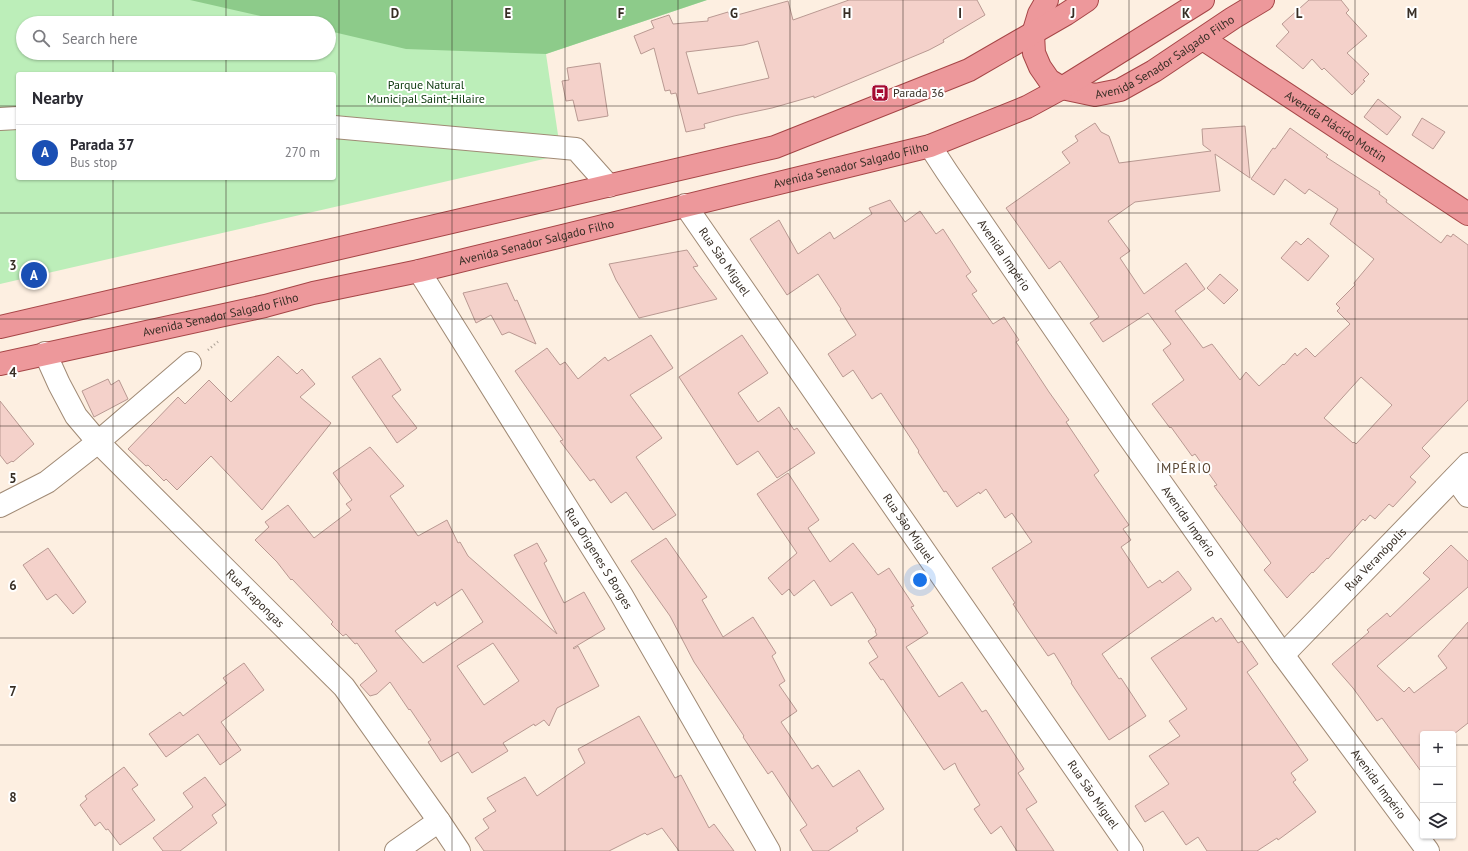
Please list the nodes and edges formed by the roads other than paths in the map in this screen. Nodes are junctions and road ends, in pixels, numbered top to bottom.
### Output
1 (1047, 0) edge
2 (1087, 0) edge
3 (1203, 0) edge
4 (1263, 0) edge
5 (1033, 34) junction
6 (1203, 39) junction
7 (1062, 88) junction
8 (16, 118) edge
9 (0, 119) edge
10 (336, 127) edge
11 (930, 146) junction
12 (608, 186) junction
13 (685, 205) junction
14 (1468, 214) edge
15 (419, 271) junction
16 (0, 327) edge
17 (45, 353) junction
18 (0, 364) edge
19 (190, 364) dead end
20 (98, 442) junction
21 (1461, 471) edge
22 (1468, 496) edge
23 (0, 506) edge
24 (1283, 655) junction
25 (439, 821) junction
26 (396, 851) edge
27 (459, 851) edge
28 (769, 851) edge
29 (1132, 851) edge
30 (1428, 851) edge

1 - 5 main road, Avenida Senador Salgado Filho
2 - 5 main road
3 - 7 main road, Avenida Senador Salgado Filho
4 - 6 main road, Avenida Senador Salgado Filho
5 - 7 main road, Avenida Senador Salgado Filho
5 - 12 main road
6 - 7 main road, Avenida Senador Salgado Filho
6 - 14 main road, Avenida Plácido Mottin
7 - 11 main road, Avenida Senador Salgado Filho
8 - 9 street
10 - 12 street
11 - 13 main road, Avenida Senador Salgado Filho
11 - 24 street, Avenida Império
12 - 16 main road
13 - 15 main road, Avenida Senador Salgado Filho
13 - 29 street, Rua São Miguel
15 - 17 main road, Avenida Senador Salgado Filho
15 - 28 street, Rua Origenes S Borges
17 - 18 main road, Avenida Senador Salgado Filho
17 - 20 street, Rua Arapongas
19 - 20 street
20 - 23 street
20 - 25 street, Rua Arapongas
21 - 22 street
21 - 24 street, Rua Veranópolis
24 - 30 street, Avenida Império
25 - 26 street
25 - 27 street, Rua Arapongas

